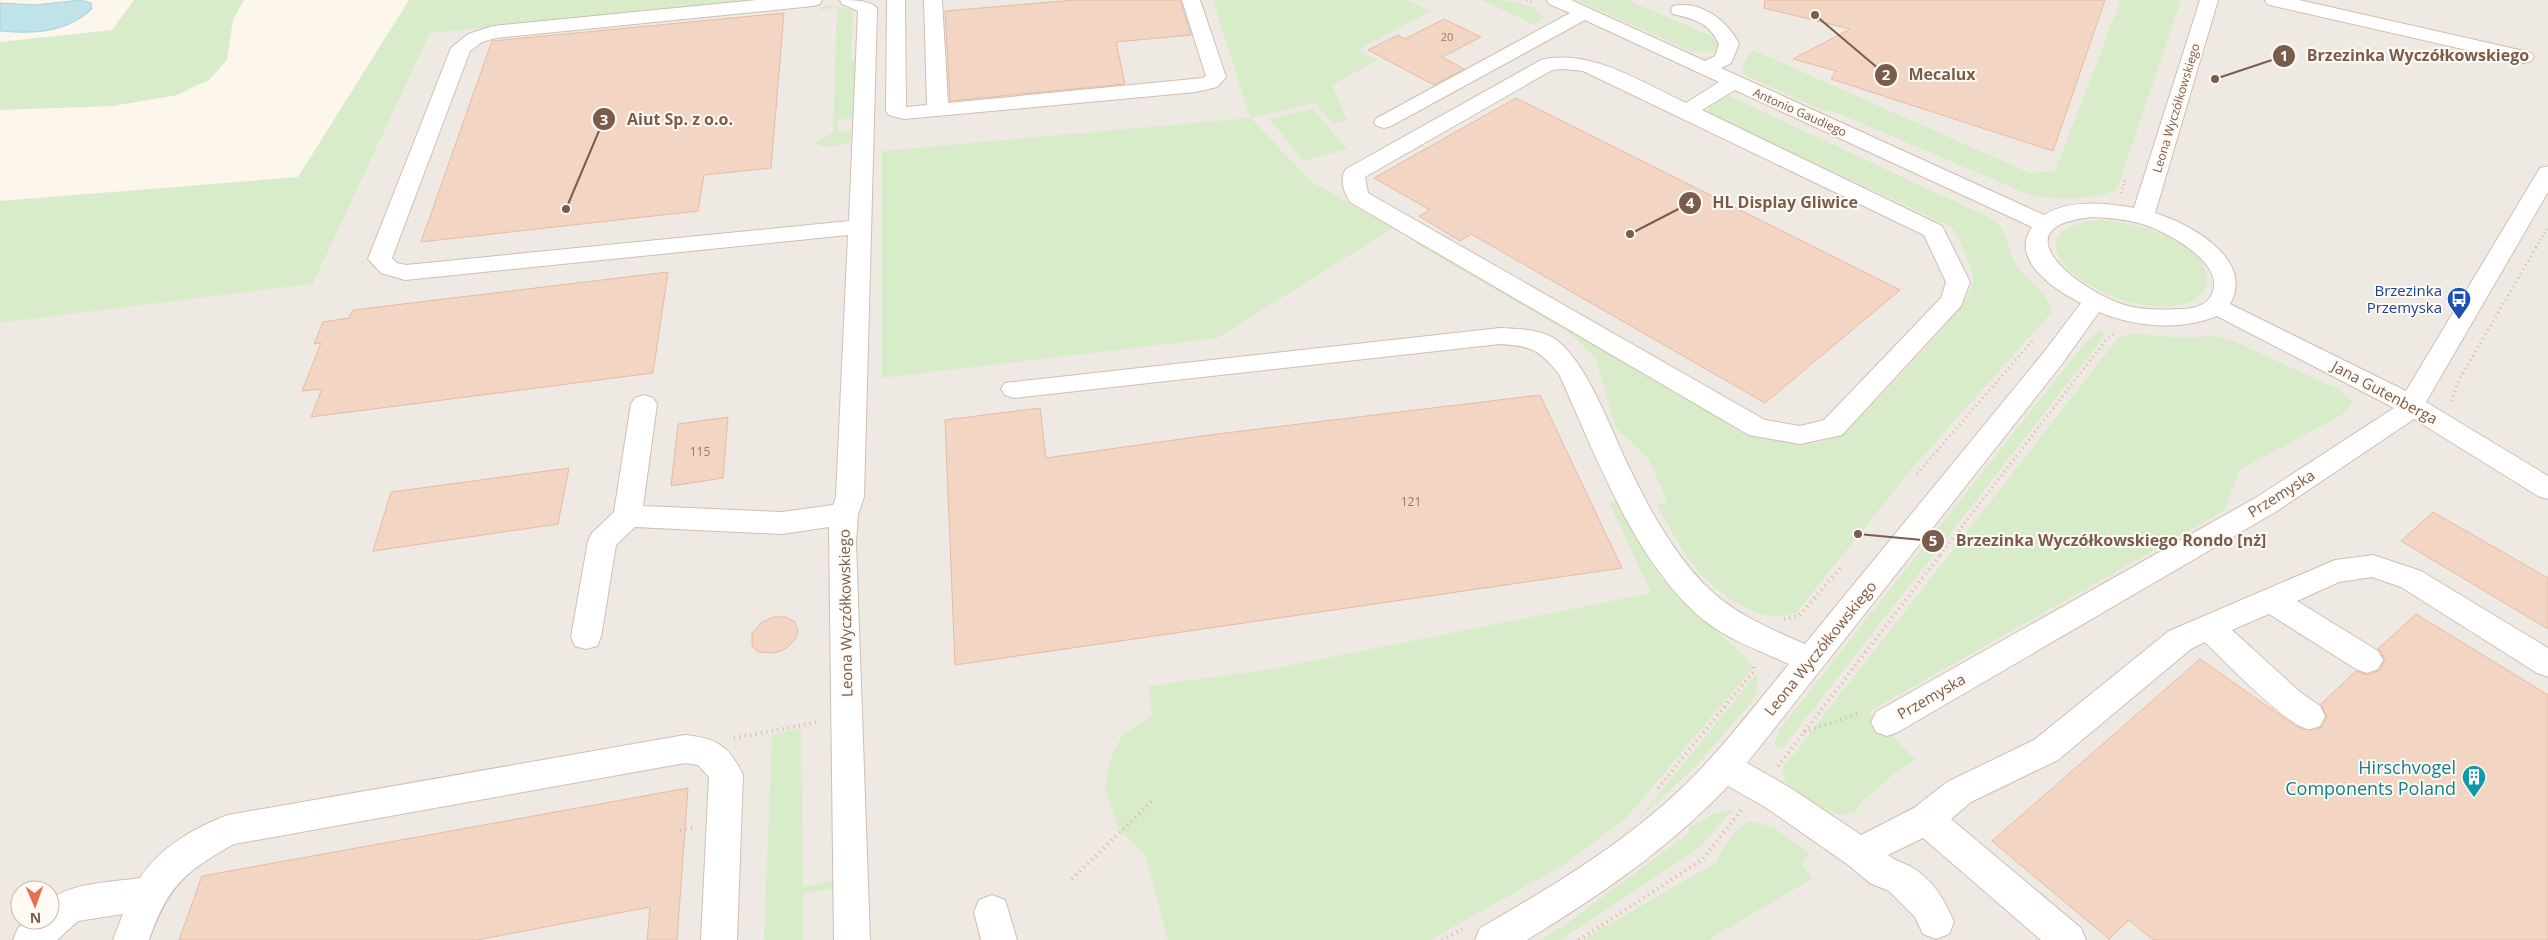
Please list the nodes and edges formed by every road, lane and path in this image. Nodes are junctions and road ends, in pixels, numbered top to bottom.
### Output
1 (813, 0) edge
2 (849, 0) edge
3 (896, 0) edge
4 (1191, 0) edge
5 (1556, 0) edge
6 (2209, 0) edge
7 (2274, 0) edge
8 (937, 4) edge
9 (1680, 10) dead end
10 (1585, 13) junction
11 (2524, 57) dead end
12 (1706, 68) junction
13 (1734, 82) junction
14 (938, 111) junction
15 (1686, 111) junction
16 (1384, 122) dead end
17 (2548, 173) edge
18 (2127, 176) dead end
19 (2113, 196) dead end
20 (2143, 217) junction
21 (2045, 224) junction
22 (860, 226) junction
23 (2548, 228) edge
24 (2095, 301) junction
25 (2215, 307) junction
26 (2119, 331) dead end
27 (2011, 365) dead end
28 (1014, 389) dead end
29 (644, 404) dead end
30 (2411, 405) junction
31 (2454, 407) dead end
32 (1917, 474) dead end
33 (2548, 489) edge
34 (844, 514) junction
35 (628, 516) junction
36 (1843, 565) dead end
37 (2271, 600) junction
38 (1776, 618) dead end
39 (2208, 627) junction
40 (586, 637) dead end
41 (1810, 660) junction
42 (2367, 660) dead end
43 (2548, 664) edge
44 (1753, 672) dead end
45 (2309, 716) dead end
46 (846, 717) junction
47 (1892, 718) joint
48 (1804, 732) junction
49 (730, 739) dead end
50 (1723, 766) junction
51 (1777, 767) dead end
52 (1654, 793) dead end
53 (1152, 802) dead end
54 (1741, 811) dead end
55 (1926, 820) junction
56 (1072, 879) dead end
57 (150, 893) junction
58 (31, 940) edge
59 (131, 940) edge
60 (719, 940) edge
61 (852, 940) edge
62 (1493, 940) edge
63 (1579, 940) edge
64 (2068, 940) edge

1 - 22 street
2 - 22 street, Leona Wyczółkowskiego
3 - 14 street
4 - 14 street
5 - 10 street, Antonio Gaudiego
6 - 20 street, Leona Wyczółkowskiego
7 - 11 street
8 - 14 street
9 - 12 street
10 - 12 street, Antonio Gaudiego
10 - 16 street
12 - 13 street, Antonio Gaudiego
13 - 15 street
13 - 21 street, Antonio Gaudiego
15 - 15 street
17 - 30 street, Przemyska
18 - 19 path
20 - 21 street
20 - 25 street
21 - 24 street
22 - 34 street, Leona Wyczółkowskiego
23 - 31 path
24 - 25 street
24 - 41 street, Leona Wyczółkowskiego
25 - 30 street, Jana Gutenberga
26 - 48 path
27 - 32 path
28 - 41 street
29 - 35 street
30 - 33 street, Jana Gutenberga
30 - 47 street, Przemyska
34 - 35 street
34 - 46 street, Leona Wyczółkowskiego
35 - 40 street
36 - 38 path
37 - 39 street
37 - 42 street
37 - 43 street
39 - 45 street
39 - 55 street
41 - 50 street, Leona Wyczółkowskiego
44 - 52 path
46 - 49 path
46 - 61 street, Leona Wyczółkowskiego
47 - 48 path
48 - 51 path
50 - 55 street
50 - 62 street, Leona Wyczółkowskiego
53 - 56 path
54 - 63 path
55 - 64 street
57 - 58 street
57 - 59 street
57 - 60 street

